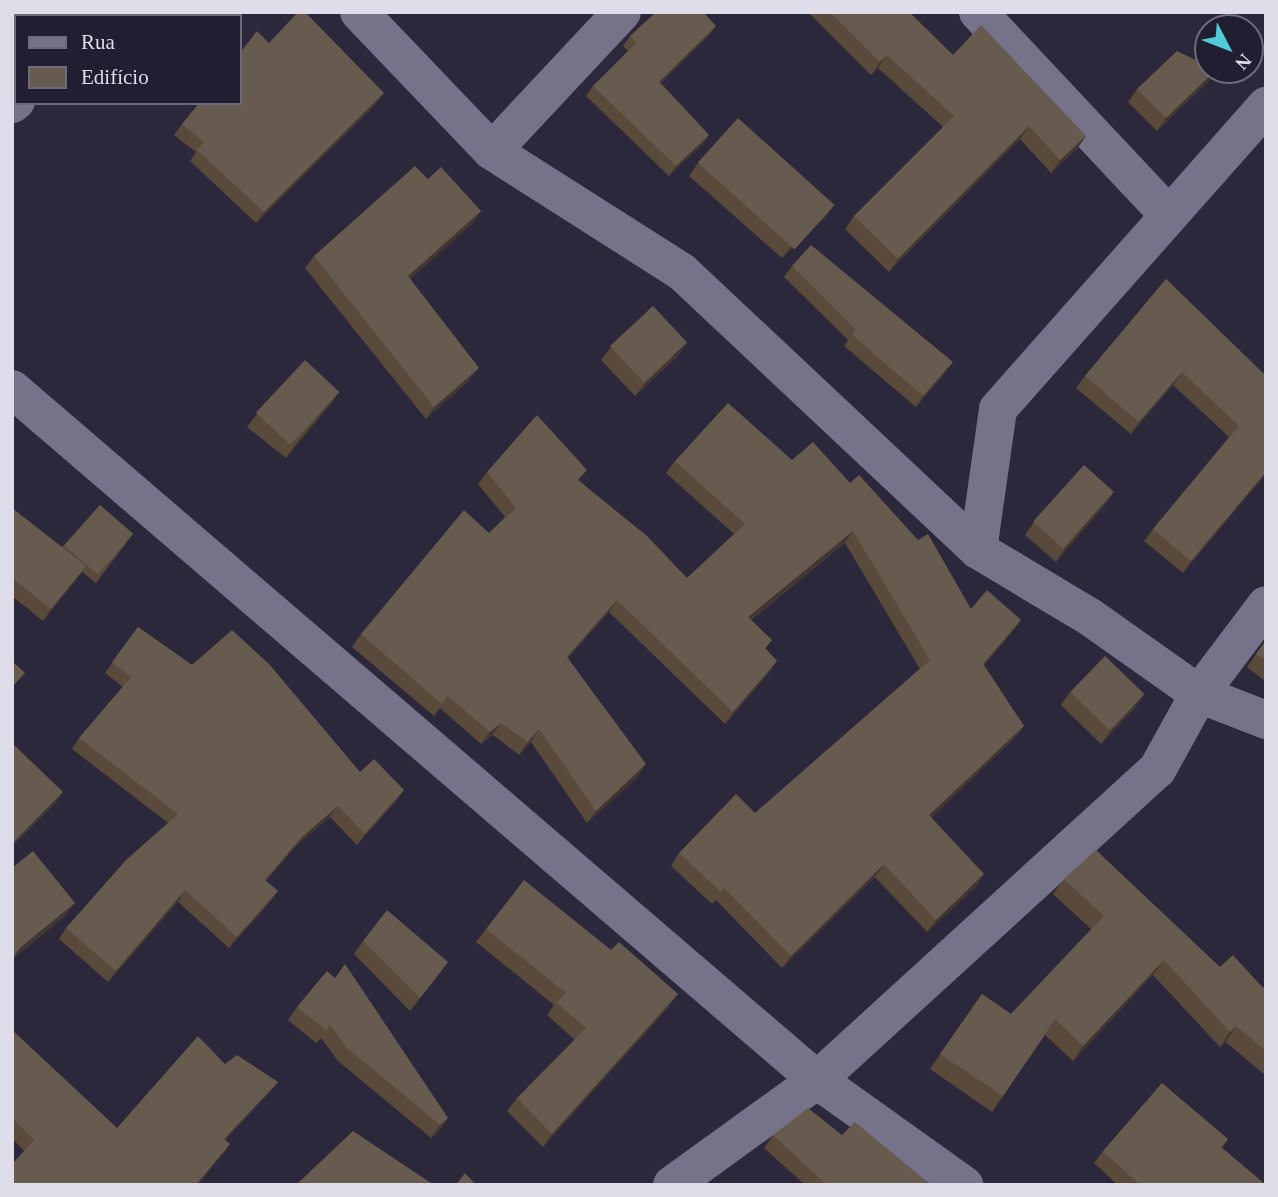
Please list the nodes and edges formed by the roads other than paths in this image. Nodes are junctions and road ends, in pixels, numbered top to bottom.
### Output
1 (359, 12) edge
2 (622, 12) edge
3 (978, 12) edge
4 (1266, 106) edge
5 (492, 151) junction
6 (1167, 214) junction
7 (12, 388) edge
8 (978, 550) junction
9 (1266, 605) edge
10 (1199, 694) junction
11 (1266, 720) edge
12 (817, 1080) junction
13 (671, 1185) edge
14 (964, 1185) edge

1 - 5 street
2 - 5 street
3 - 6 street
4 - 6 street
5 - 8 street
6 - 8 street
7 - 12 street
8 - 10 street
9 - 10 street
10 - 11 street
10 - 12 street
12 - 13 street
12 - 14 street

